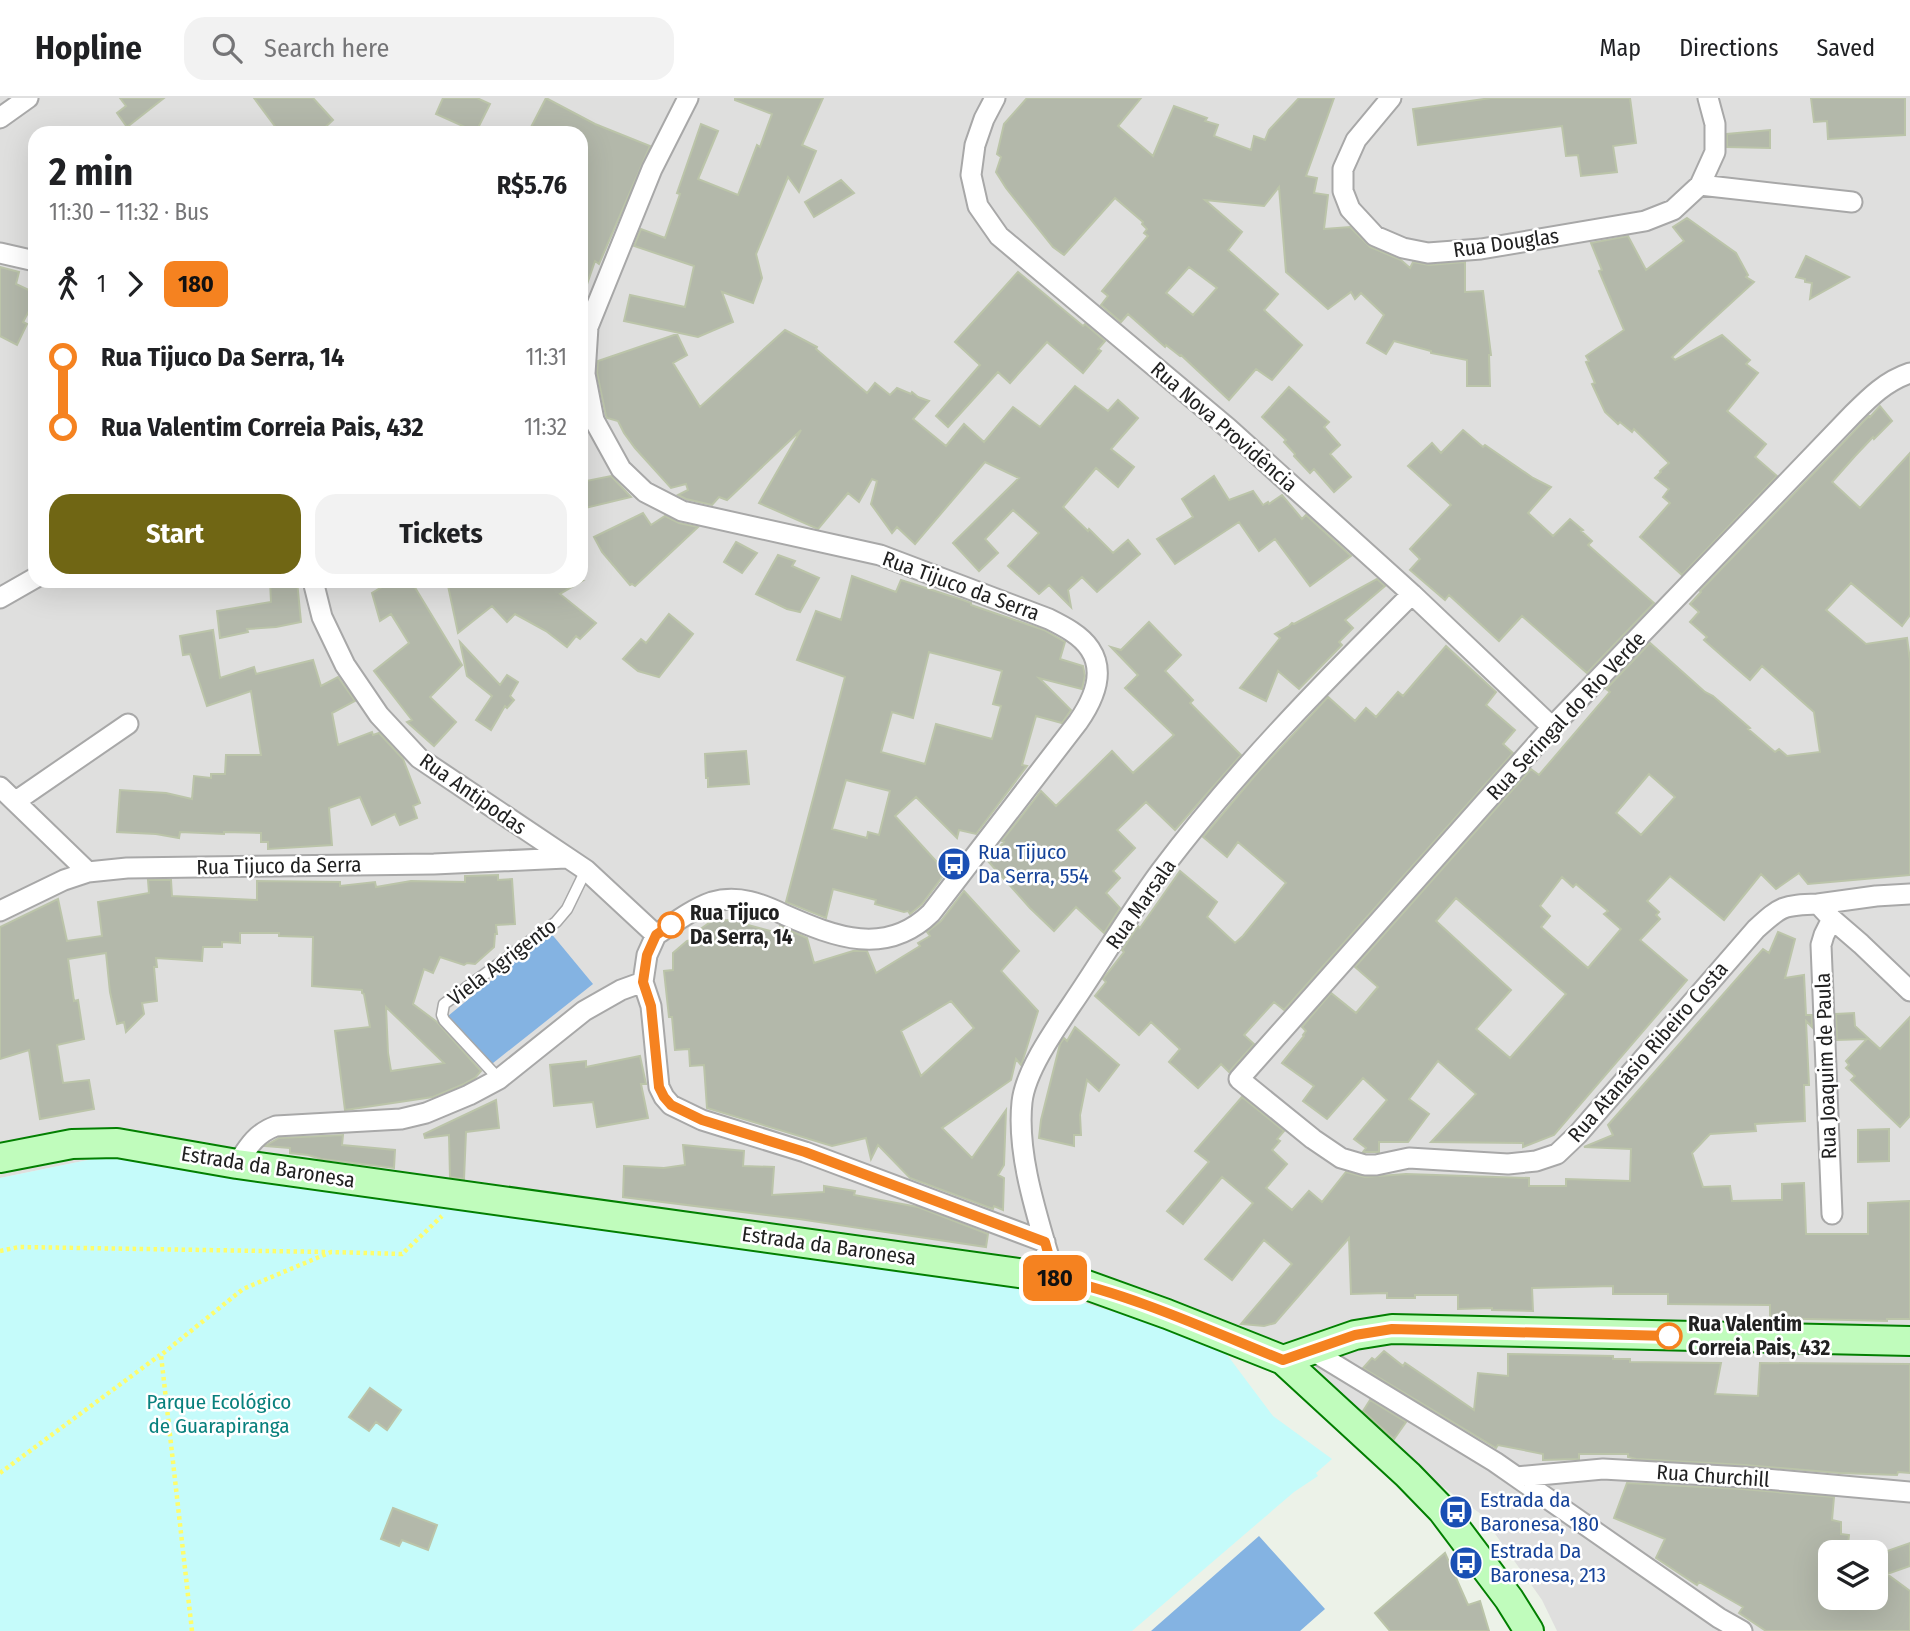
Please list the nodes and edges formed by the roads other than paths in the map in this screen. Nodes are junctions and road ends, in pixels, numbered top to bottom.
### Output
1 (28, 98) edge
2 (688, 98) edge
3 (995, 98) edge
4 (1391, 98) edge
5 (1708, 98) edge
6 (0, 118) edge
7 (1700, 185) junction
8 (1852, 202) dead end
9 (0, 253) edge
10 (28, 259) edge
11 (588, 327) edge
12 (1910, 373) edge
13 (588, 389) edge
14 (28, 582) edge
15 (315, 588) edge
16 (1412, 594) junction
17 (0, 598) edge
18 (128, 723) dead end
19 (1552, 727) junction
20 (0, 787) edge
21 (16, 801) junction
22 (566, 858) junction
23 (586, 870) junction
24 (88, 872) junction
25 (1910, 894) edge
26 (1818, 904) junction
27 (0, 911) edge
28 (1832, 919) junction
29 (656, 935) junction
30 (643, 982) junction
31 (1910, 991) edge
32 (499, 1079) junction
33 (1239, 1079) joint
34 (0, 1158) edge
35 (237, 1164) junction
36 (1832, 1214) dead end
37 (1045, 1242) junction
38 (1055, 1278) junction
39 (1910, 1341) edge
40 (1311, 1350) junction
41 (1283, 1360) junction
42 (1517, 1477) junction
43 (1910, 1492) edge
44 (1529, 1631) edge
45 (1742, 1631) edge

1 - 6 street
2 - 11 street, Rua Tijuco da Serra
3 - 16 street, Rua Nova Providência
4 - 7 street, Rua Douglas
5 - 7 street, Rua Douglas
7 - 8 street
9 - 10 street
12 - 19 street, Rua Seringal do Rio Verde
13 - 29 street, Rua Tijuco da Serra
14 - 17 street
15 - 22 street, Rua Antipodas
16 - 19 street, Rua Nova Providência
16 - 37 street, Rua Marsala
18 - 21 street
19 - 33 street, Rua Seringal do Rio Verde
20 - 21 street
21 - 24 street
22 - 23 street, Rua Antipodas
22 - 24 street, Rua Tijuco da Serra
23 - 29 street, Rua Antipodas
23 - 32 lane, Viela Agrigento
24 - 27 street, Rua Tijuco da Serra
25 - 26 street, Rua Atanásio Ribeiro Costa
26 - 28 street
26 - 33 street, Rua Atanásio Ribeiro Costa
28 - 31 street
28 - 36 street, Rua Joaquim de Paula
29 - 30 street
30 - 32 street
30 - 37 street
32 - 35 street
34 - 35 main road, Estrada da Baronesa
35 - 38 main road, Estrada da Baronesa
37 - 38 street, Rua Marsala
38 - 41 main road, Estrada da Baronesa
39 - 40 main road
40 - 41 main road
40 - 42 street
41 - 44 main road, Estrada da Baronesa
42 - 43 street, Rua Churchill
42 - 45 street

